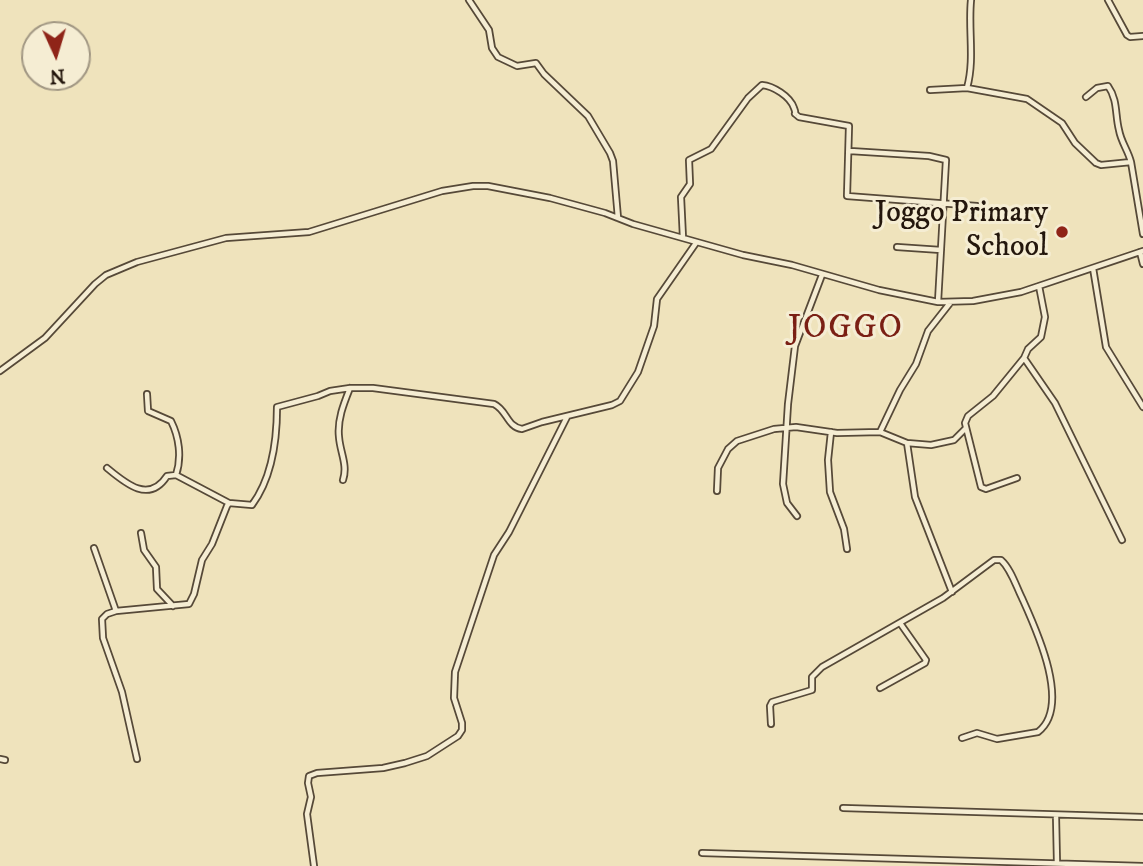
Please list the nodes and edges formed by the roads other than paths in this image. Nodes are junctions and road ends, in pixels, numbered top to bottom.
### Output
1 (469, 0) edge
2 (971, 0) edge
3 (1108, 0) edge
4 (1143, 36) edge
5 (967, 88) junction
6 (930, 90) dead end
7 (1086, 97) dead end
8 (850, 151) junction
9 (1131, 162) junction
10 (944, 205) junction
11 (977, 206) dead end
12 (618, 218) junction
13 (1143, 234) edge
14 (683, 238) junction
15 (696, 242) junction
16 (897, 247) dead end
17 (941, 250) junction
18 (1141, 251) edge
19 (1143, 264) edge
20 (1093, 268) junction
21 (822, 275) junction
22 (1039, 286) junction
23 (938, 302) junction
24 (951, 303) junction
25 (1024, 358) junction
26 (0, 370) edge
27 (349, 388) junction
28 (147, 394) dead end
29 (1143, 407) edge
30 (567, 416) junction
31 (786, 427) junction
32 (966, 428) junction
33 (831, 432) junction
34 (880, 432) junction
35 (907, 443) junction
36 (107, 468) dead end
37 (176, 475) junction
38 (1017, 478) dead end
39 (343, 480) dead end
40 (717, 491) dead end
41 (229, 503) junction
42 (797, 516) dead end
43 (141, 533) dead end
44 (1122, 540) dead end
45 (94, 548) dead end
46 (847, 549) dead end
47 (952, 592) junction
48 (173, 607) junction
49 (116, 611) junction
50 (900, 623) junction
51 (880, 688) dead end
52 (771, 724) dead end
53 (962, 738) dead end
54 (137, 759) dead end
55 (843, 808) dead end
56 (1056, 816) junction
57 (1143, 817) edge
58 (702, 853) dead end
59 (1057, 863) junction
60 (1078, 865) edge
61 (314, 866) edge
62 (1143, 866) edge

1 - 12 street
2 - 5 street
3 - 4 street
5 - 6 street
5 - 9 street
7 - 9 street
8 - 10 street
8 - 10 street
8 - 14 street
9 - 13 street
10 - 11 street
10 - 17 street
12 - 14 street
12 - 26 street
14 - 15 street
15 - 21 street
15 - 30 street
16 - 17 street
17 - 23 street
18 - 19 street
18 - 20 street
20 - 22 street
20 - 29 street
21 - 23 street
21 - 31 street
22 - 24 street
22 - 25 street
23 - 24 street
24 - 34 street
25 - 32 street
25 - 44 street
27 - 30 street
27 - 39 street
27 - 41 street
28 - 37 street
30 - 61 street
31 - 33 street
31 - 40 street
31 - 42 street
32 - 35 street
32 - 38 street
33 - 34 street
33 - 46 street
34 - 35 street
35 - 47 street
36 - 37 street
37 - 41 street
41 - 48 street
43 - 48 street
45 - 49 street
47 - 50 street
47 - 53 street
48 - 49 street
49 - 54 street
50 - 51 street
50 - 52 street
55 - 56 street
56 - 57 street
56 - 59 street
58 - 59 street
59 - 60 street
60 - 62 street

